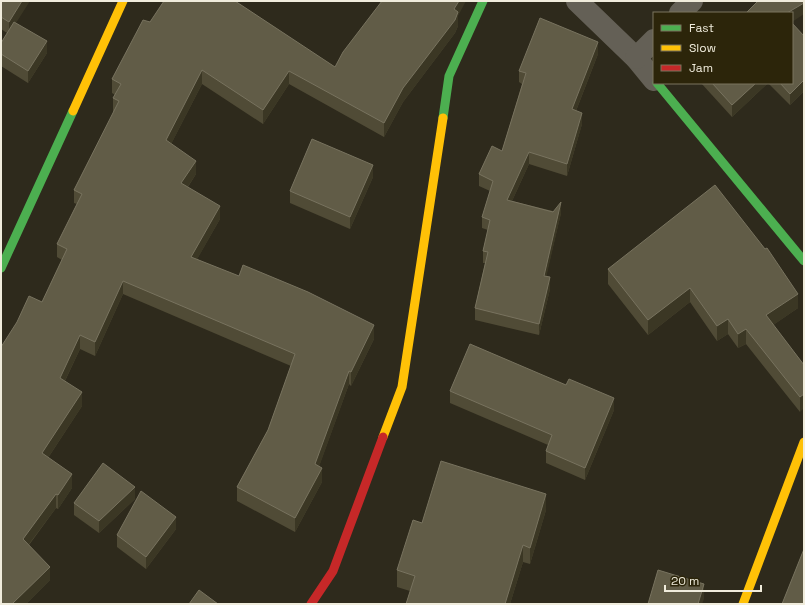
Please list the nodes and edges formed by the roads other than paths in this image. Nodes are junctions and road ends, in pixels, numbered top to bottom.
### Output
1 (123, 1) edge
2 (483, 1) edge
3 (577, 1) edge
4 (692, 1) edge
5 (681, 12) edge
6 (653, 41) edge
7 (636, 58) junction
8 (653, 79) edge
9 (658, 84) edge
10 (804, 261) edge
11 (1, 268) edge
12 (804, 442) edge
13 (311, 604) edge
14 (743, 604) edge

1 - 11 street
2 - 13 street
3 - 7 street
4 - 5 street
6 - 7 street
7 - 8 street
9 - 10 street
12 - 14 street

